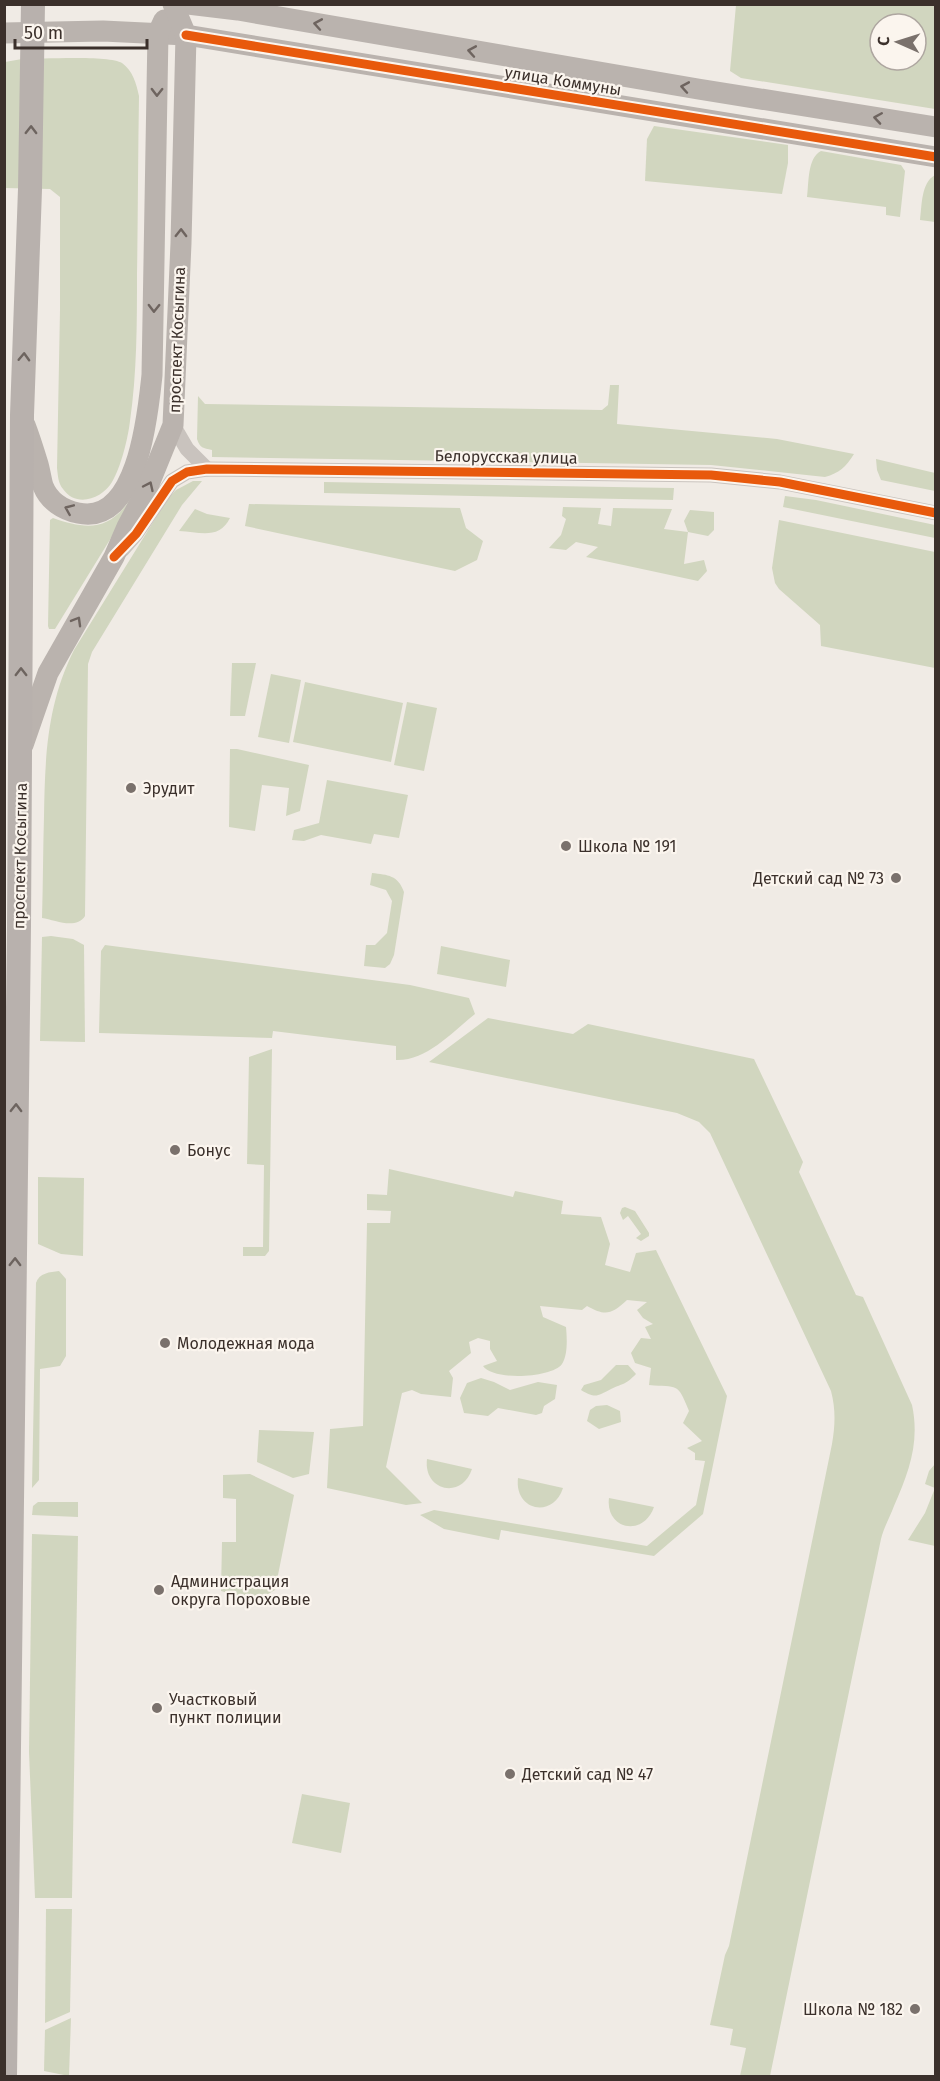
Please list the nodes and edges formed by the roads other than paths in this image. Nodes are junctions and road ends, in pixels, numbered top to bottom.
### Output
1 (33, 4) edge
2 (172, 4) edge
3 (188, 4) edge
4 (4, 33) edge
5 (158, 33) junction
6 (186, 35) junction
7 (936, 127) edge
8 (936, 157) edge
9 (22, 415) junction
10 (173, 426) junction
11 (207, 469) junction
12 (936, 513) edge
13 (114, 557) junction
14 (21, 751) junction
15 (5, 2076) edge

9 -> 1 main road, проспект Косыгина
2 - 5 main road, проспект Косыгина
2 - 6 main road, проспект Косыгина
7 -> 3 main road, улица Коммуны
4 - 5 main road, улица Коммуны
5 - 6 main road, улица Коммуны
5 -> 9 main road, проспект Косыгина
6 - 8 main road, улица Коммуны
10 -> 6 main road, проспект Косыгина
14 -> 9 main road, проспект Косыгина
10 - 11 street
13 -> 10 main road, проспект Косыгина
11 - 12 street, Белорусская улица
11 - 13 street, Белорусская улица
14 -> 13 main road, проспект Косыгина
15 -> 14 main road, проспект Косыгина

